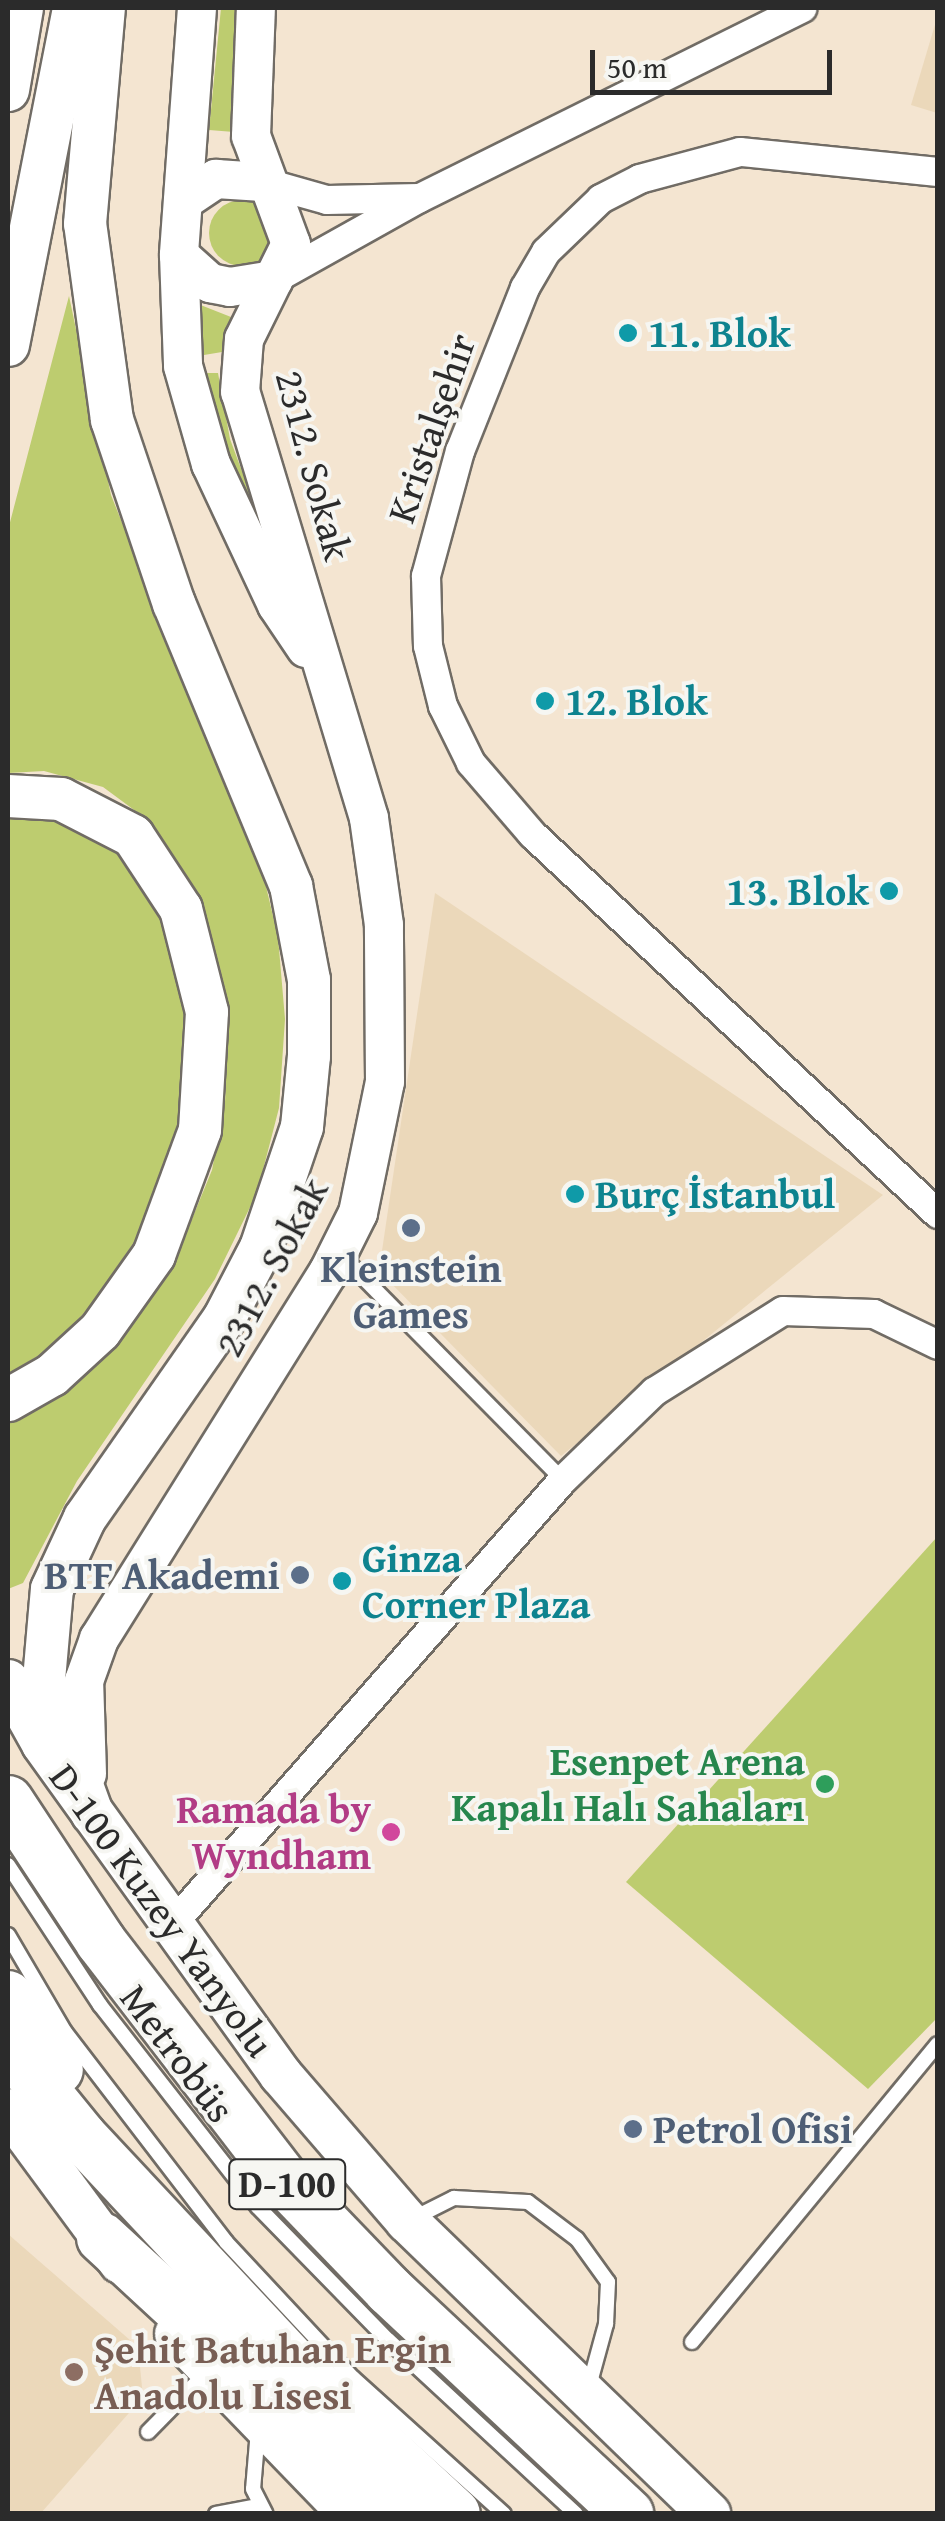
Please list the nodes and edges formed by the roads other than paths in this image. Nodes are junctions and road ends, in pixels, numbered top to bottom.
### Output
1 (22, 8) edge
2 (74, 8) edge
3 (104, 8) edge
4 (197, 8) edge
5 (256, 8) edge
6 (802, 8) edge
7 (8, 90) edge
8 (938, 172) edge
9 (264, 182) junction
10 (420, 198) junction
11 (183, 201) junction
12 (178, 254) junction
13 (273, 280) junction
14 (8, 345) edge
15 (319, 666) junction
16 (8, 796) edge
17 (938, 1214) edge
18 (338, 1252) junction
19 (938, 1345) edge
20 (8, 1400) edge
21 (563, 1480) junction
22 (8, 1681) edge
23 (8, 1801) edge
24 (92, 1812) junction
25 (8, 1866) edge
26 (171, 1926) junction
27 (8, 1935) edge
28 (8, 1996) edge
29 (938, 2044) edge
30 (8, 2046) edge
31 (13, 2124) edge
32 (140, 2195) junction
33 (407, 2221) junction
34 (102, 2238) junction
35 (692, 2342) dead end
36 (209, 2370) junction
37 (586, 2396) junction
38 (258, 2425) junction
39 (148, 2432) dead end
40 (262, 2510) edge
41 (216, 2514) edge
42 (350, 2514) edge
43 (401, 2514) edge
44 (455, 2514) edge
45 (504, 2514) edge
46 (576, 2514) edge
47 (628, 2514) edge
48 (710, 2514) edge

1 - 7 main road
2 - 14 main road
3 - 24 main road
4 - 11 street, 2312. Sokak
5 - 9 street, 2312. Sokak
6 - 10 street
8 - 17 street, Kristalşehir
9 - 10 street
9 - 11 street
9 - 13 street, 2312. Sokak
10 - 13 street
11 - 12 street, 2312. Sokak
12 - 13 street
12 - 15 street, 2312. Sokak
13 - 15 street, 2312. Sokak
15 - 18 street, 2312. Sokak
16 - 20 main road
18 - 21 lane
18 - 24 street, 2312. Sokak
19 - 21 street
21 - 26 street
22 - 24 main road, D-100 Kuzey Yanyolu
23 - 47 highway, D-100
24 - 26 main road, D-100 Kuzey Yanyolu
25 - 46 lane, Metrobüs
26 - 33 main road, D-100 Kuzey Yanyolu
27 - 45 lane, Metrobüs
28 - 32 highway, D-100
29 - 35 lane
30 - 32 highway
31 - 34 main road
32 - 44 highway, D-100
33 - 37 main road, D-100 Kuzey Yanyolu
33 - 37 lane
34 - 36 main road
34 - 43 highway
36 - 38 main road
36 - 39 lane
37 - 48 main road, D-100 Kuzey Yanyolu
38 - 40 lane
38 - 42 main road
40 - 41 lane

